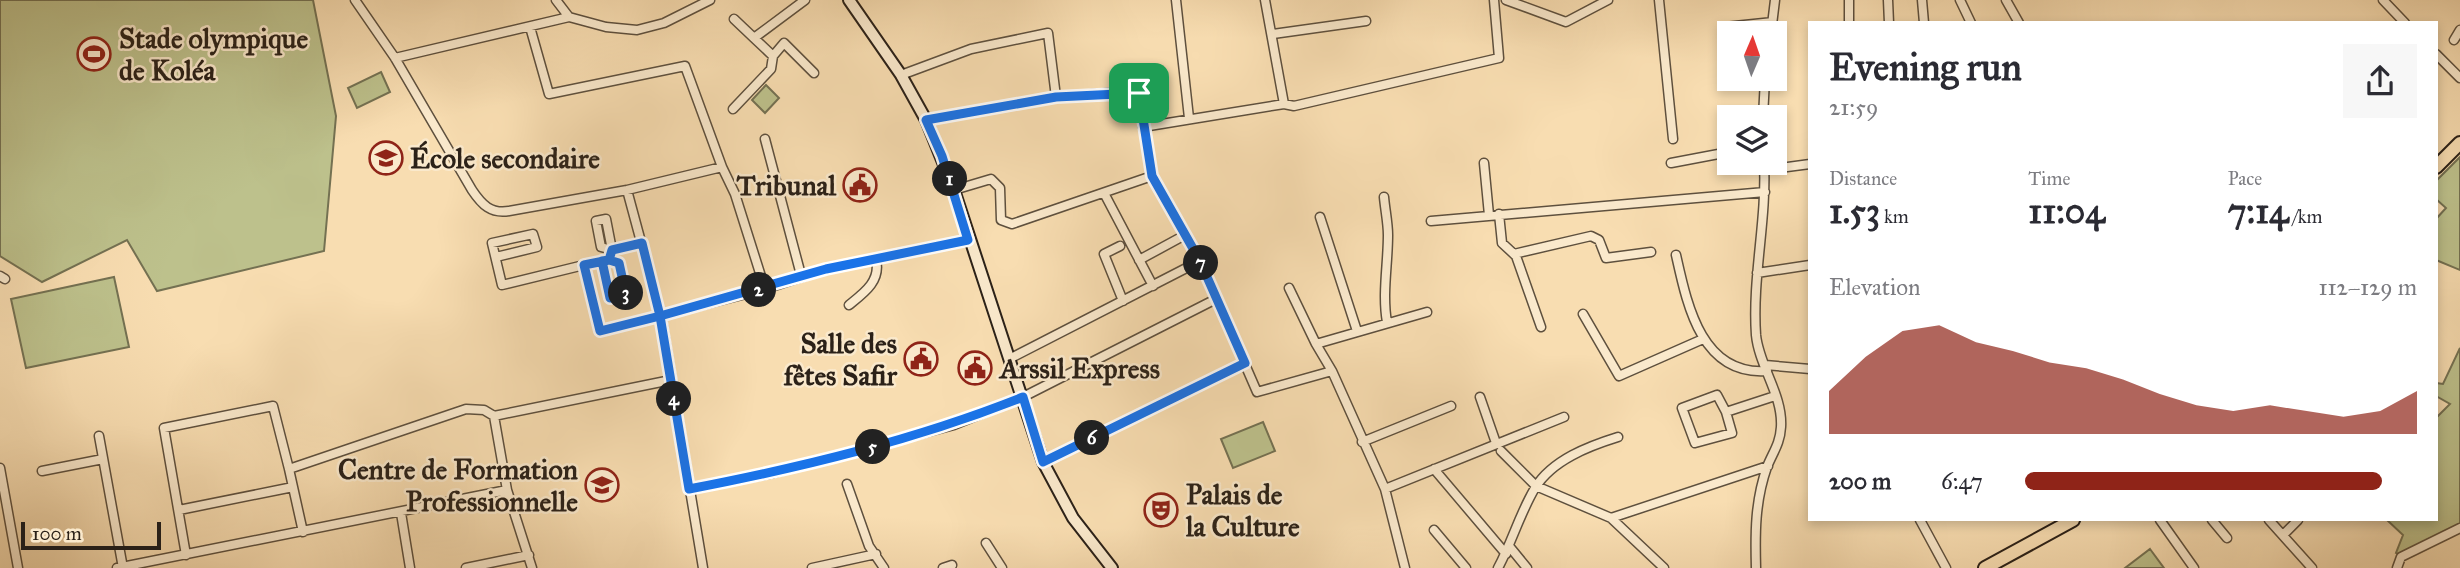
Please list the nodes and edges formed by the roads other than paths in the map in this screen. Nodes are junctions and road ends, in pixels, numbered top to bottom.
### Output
1 (355, 0) edge
2 (556, 0) edge
3 (710, 0) edge
4 (805, 0) edge
5 (849, 0) edge
6 (1176, 0) edge
7 (1265, 0) edge
8 (1494, 0) edge
9 (1506, 0) edge
10 (1608, 0) edge
11 (1659, 0) edge
12 (1775, 0) edge
13 (1849, 0) edge
14 (1888, 0) edge
15 (1922, 0) edge
16 (1960, 0) edge
17 (2006, 0) edge
18 (2383, 0) edge
19 (569, 17) junction
20 (734, 19) dead end
21 (1366, 21) dead end
22 (1773, 21) edge
23 (1849, 21) edge
24 (1889, 21) edge
25 (1924, 21) edge
26 (1970, 21) edge
27 (2018, 21) edge
28 (2403, 21) edge
29 (530, 27) junction
30 (2460, 30) edge
31 (1273, 34) junction
32 (754, 38) junction
33 (2454, 40) dead end
34 (773, 56) junction
35 (2438, 56) edge
36 (395, 58) junction
37 (814, 73) dead end
38 (901, 75) junction
39 (2460, 78) edge
40 (1056, 97) junction
41 (1284, 104) junction
42 (733, 109) dead end
43 (1189, 118) junction
44 (926, 120) junction
45 (1143, 127) junction
46 (765, 139) dead end
47 (1673, 139) dead end
48 (2460, 143) edge
49 (1717, 154) edge
50 (1484, 163) dead end
51 (1671, 163) dead end
52 (1808, 164) edge
53 (2438, 165) edge
54 (1787, 166) edge
55 (722, 167) junction
56 (1765, 175) edge
57 (1152, 176) junction
58 (627, 190) junction
59 (954, 190) junction
60 (1765, 192) junction
61 (1104, 193) junction
62 (1384, 197) dead end
63 (1499, 214) junction
64 (1489, 215) junction
65 (1320, 217) dead end
66 (1431, 221) dead end
67 (1185, 235) junction
68 (968, 240) junction
69 (642, 243) junction
70 (1120, 246) dead end
71 (1651, 252) dead end
72 (1514, 254) junction
73 (1676, 255) dead end
74 (496, 257) junction
75 (876, 260) junction
76 (1139, 260) junction
77 (1200, 261) junction
78 (584, 265) junction
79 (1808, 265) edge
80 (1756, 273) junction
81 (801, 275) junction
82 (1153, 286) junction
83 (1289, 288) dead end
84 (765, 289) junction
85 (1216, 299) junction
86 (1124, 301) junction
87 (849, 304) dead end
88 (1427, 312) dead end
89 (1583, 314) dead end
90 (660, 316) junction
91 (1387, 322) junction
92 (1541, 327) dead end
93 (1357, 331) junction
94 (1703, 339) junction
95 (1316, 344) junction
96 (1009, 359) junction
97 (1245, 363) junction
98 (1766, 368) junction
99 (1808, 369) edge
100 (1332, 371) junction
101 (671, 380) junction
102 (1775, 396) junction
103 (1023, 397) junction
104 (1480, 397) dead end
105 (1451, 407) dead end
106 (1726, 412) junction
107 (494, 416) junction
108 (1564, 417) dead end
109 (99, 436) dead end
110 (1618, 437) dead end
111 (1362, 442) junction
112 (1498, 447) junction
113 (103, 459) junction
114 (1043, 462) junction
115 (1768, 466) junction
116 (0, 468) edge
117 (289, 468) junction
118 (1434, 469) junction
119 (42, 471) dead end
120 (847, 484) dead end
121 (1536, 486) junction
122 (293, 487) junction
123 (689, 489) junction
124 (1385, 489) junction
125 (507, 490) junction
126 (179, 510) junction
127 (401, 513) junction
128 (1611, 518) junction
129 (1921, 521) edge
130 (2071, 521) edge
131 (2161, 521) edge
132 (2213, 521) edge
133 (2270, 521) edge
134 (2297, 521) edge
135 (2460, 528) edge
136 (1434, 530) dead end
137 (303, 532) junction
138 (2283, 535) junction
139 (2227, 538) dead end
140 (986, 543) dead end
141 (1508, 550) junction
142 (2396, 553) dead end
143 (876, 554) junction
144 (187, 555) junction
145 (529, 555) junction
146 (18, 568) edge
147 (121, 568) edge
148 (410, 568) edge
149 (466, 568) edge
150 (532, 568) edge
151 (703, 568) edge
152 (812, 568) edge
153 (884, 568) edge
154 (1002, 568) edge
155 (1112, 568) edge
156 (1405, 568) edge
157 (1466, 568) edge
158 (1498, 568) edge
159 (1527, 568) edge
160 (1664, 568) edge
161 (1756, 568) edge
162 (1946, 568) edge
163 (1985, 568) edge
164 (2194, 568) edge
165 (2312, 568) edge
166 (2396, 568) edge

1 - 36 street
2 - 19 street
3 - 19 street
4 - 32 street
5 - 38 main road
6 - 43 street
7 - 31 street
8 - 41 street
9 - 10 street
11 - 47 street
12 - 22 street
13 - 23 street
14 - 24 street
15 - 25 street
16 - 26 street
17 - 27 street
18 - 28 street
19 - 29 street
20 - 32 street
21 - 31 street
29 - 36 street
29 - 55 street
30 - 33 street
31 - 41 street
32 - 34 street
34 - 37 street
34 - 42 street
35 - 39 street
36 - 58 street
38 - 40 street
38 - 44 main road
40 - 44 street
40 - 45 street
41 - 43 street
43 - 45 street
44 - 59 main road
45 - 57 street
46 - 81 street
48 - 53 main road
49 - 51 street
50 - 64 street
52 - 54 street
55 - 58 street
55 - 84 street
56 - 60 street
57 - 61 street
57 - 67 street
58 - 69 street
59 - 61 street
59 - 68 main road
60 - 63 street
60 - 80 street
61 - 76 street
62 - 91 street
63 - 64 street
63 - 72 street
64 - 66 street
65 - 93 street
67 - 76 street
67 - 77 street
68 - 75 street
68 - 96 main road
69 - 78 street
69 - 90 street
70 - 86 street
71 - 72 street
72 - 92 street
73 - 94 street
74 - 74 street
74 - 78 street
75 - 81 street
75 - 87 street
76 - 82 street
77 - 82 street
77 - 85 street
78 - 90 street
79 - 80 street
80 - 98 street
81 - 84 street
82 - 86 street
83 - 95 street
84 - 90 street
85 - 97 street
85 - 103 street
86 - 96 street
88 - 91 street
89 - 94 street
90 - 101 street
91 - 93 street
93 - 95 street
94 - 98 street
95 - 100 street
96 - 103 main road
97 - 100 street
97 - 114 street
98 - 99 street
98 - 102 street
100 - 111 street
101 - 107 street
101 - 123 street
102 - 106 street
102 - 115 street
103 - 114 main road
103 - 123 street
104 - 112 street
105 - 111 street
106 - 106 street
107 - 117 street
107 - 125 street
108 - 112 street
109 - 113 street
110 - 121 street
111 - 124 street
112 - 118 street
112 - 121 street
113 - 119 street
113 - 147 street
114 - 155 main road
115 - 128 street
115 - 161 street
116 - 146 street
117 - 122 street
117 - 126 street
118 - 124 street
118 - 141 street
120 - 143 street
121 - 128 street
121 - 141 street
122 - 126 street
122 - 137 street
123 - 151 street
124 - 156 street
125 - 127 street
125 - 145 street
126 - 144 street
127 - 137 street
127 - 148 street
128 - 160 street
129 - 162 street
130 - 163 main road
131 - 164 street
132 - 139 street
133 - 138 street
134 - 138 street
135 - 166 street
136 - 157 street
137 - 144 street
138 - 165 street
140 - 154 street
141 - 158 street
141 - 159 street
142 - 166 street
143 - 152 street
143 - 153 street
144 - 147 street
145 - 149 street
145 - 150 street

